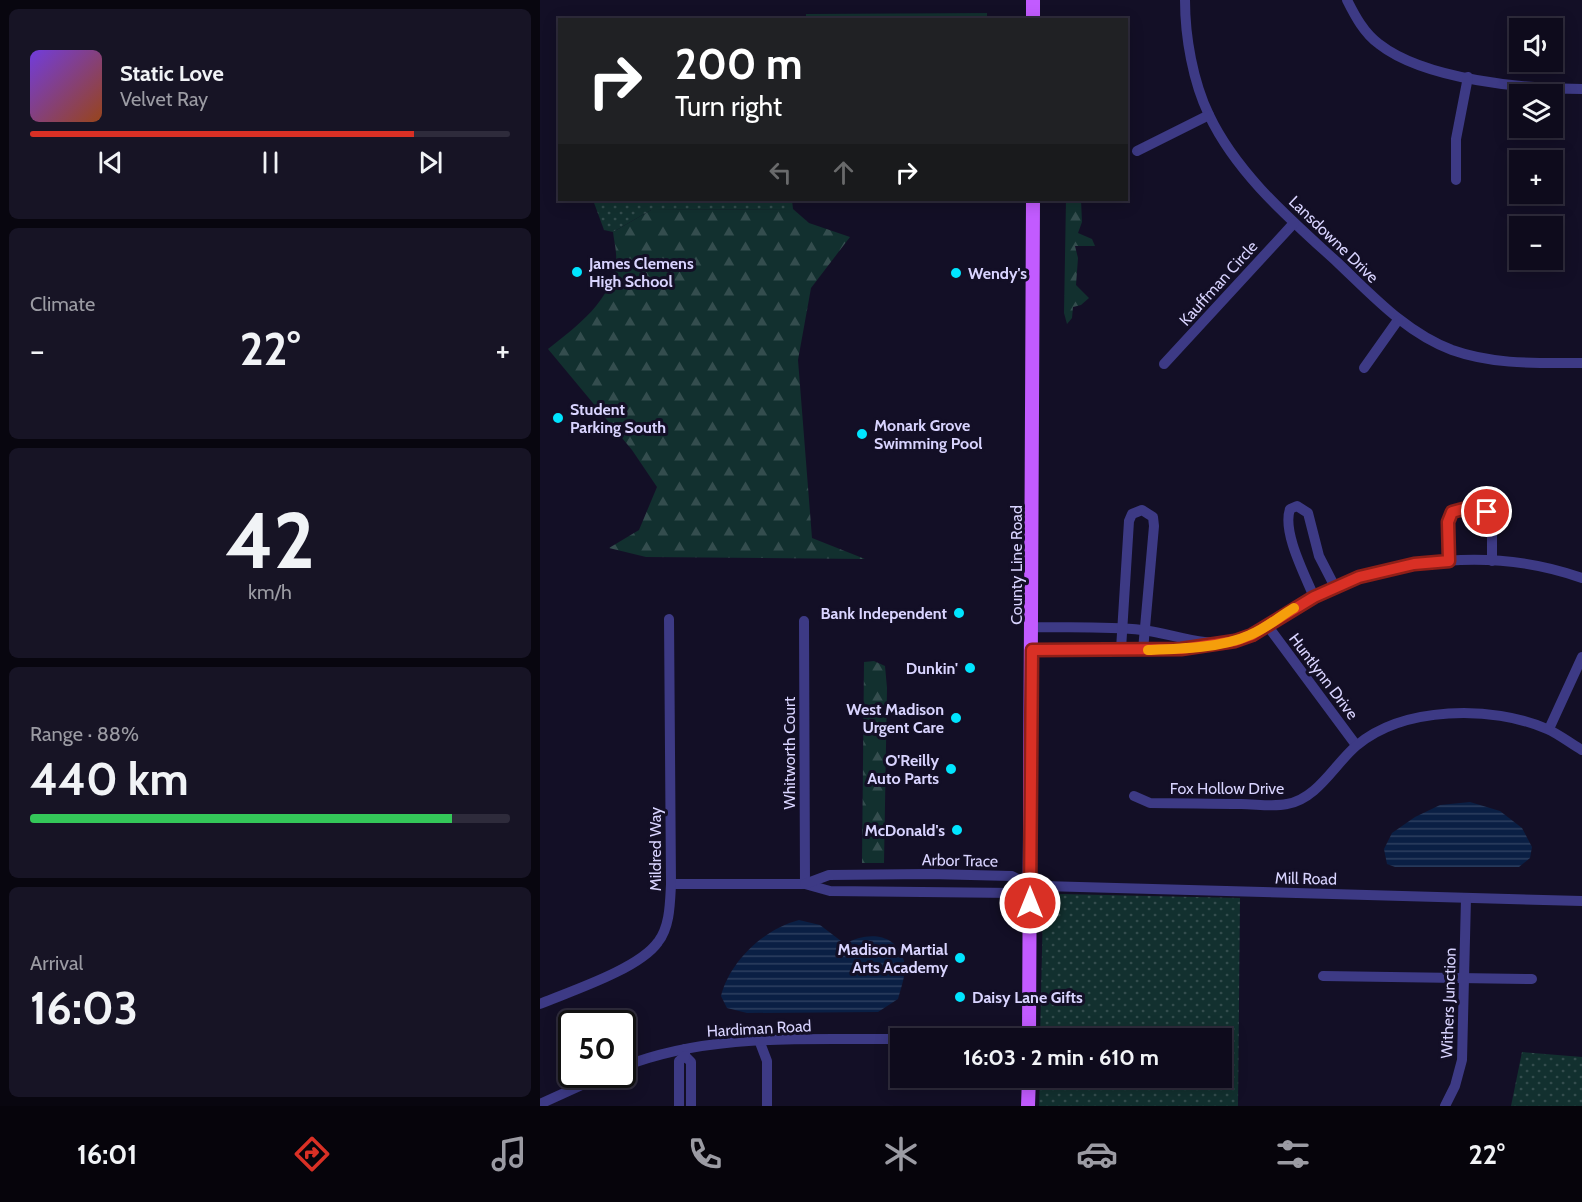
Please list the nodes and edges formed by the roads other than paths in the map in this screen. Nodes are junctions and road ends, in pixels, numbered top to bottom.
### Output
1 (1033, 0) edge
2 (1185, 0) edge
3 (1347, 0) edge
4 (1033, 18) edge
5 (1468, 77) junction
6 (1582, 89) edge
7 (1209, 115) junction
8 (1137, 151) dead end
9 (1456, 180) dead end
10 (1033, 201) edge
11 (1294, 223) junction
12 (1398, 320) junction
13 (1582, 363) edge
14 (1164, 364) dead end
15 (1364, 368) dead end
16 (1449, 561) junction
17 (1492, 561) junction
18 (1582, 578) edge
19 (1335, 587) junction
20 (1314, 597) junction
21 (669, 619) dead end
22 (804, 621) dead end
23 (1267, 625) junction
24 (1032, 627) junction
25 (1123, 628) junction
26 (1144, 630) junction
27 (1210, 644) junction
28 (1032, 650) junction
29 (1121, 650) junction
30 (1143, 650) junction
31 (1582, 657) edge
32 (1549, 729) junction
33 (1356, 745) junction
34 (1578, 748) edge
35 (1582, 759) edge
36 (1134, 796) dead end
37 (670, 884) junction
38 (805, 884) junction
39 (1030, 886) junction
40 (1466, 898) junction
41 (1582, 901) edge
42 (1323, 976) dead end
43 (1464, 978) junction
44 (1532, 979) dead end
45 (540, 1004) edge
46 (1029, 1028) edge
47 (890, 1039) edge
48 (759, 1040) junction
49 (776, 1040) junction
50 (685, 1052) junction
51 (767, 1061) junction
52 (636, 1064) edge
53 (575, 1088) edge
54 (1029, 1088) edge
55 (540, 1104) edge
56 (679, 1106) edge
57 (690, 1106) edge
58 (766, 1106) edge
59 (1028, 1106) edge
60 (1445, 1106) edge

1 - 4 main road
2 - 7 street, Lansdowne Drive
3 - 5 street
5 - 6 street
5 - 9 street
7 - 8 street
7 - 11 street, Lansdowne Drive
10 - 24 main road, County Line Road
11 - 12 street, Lansdowne Drive
11 - 14 street, Kauffman Circle
12 - 13 street, Lansdowne Drive
12 - 15 street
16 - 17 street
16 - 17 street
16 - 19 street
17 - 18 street
19 - 20 street
19 - 20 street
20 - 23 street
21 - 37 street, Mildred Way
22 - 38 street, Whitworth Court
23 - 27 street
23 - 33 street, Huntlynn Drive
24 - 25 street
24 - 28 main road, County Line Road
25 - 26 street
25 - 26 street
25 - 29 street
26 - 27 street
26 - 30 street
27 - 30 street
28 - 29 street
28 - 39 main road, County Line Road
29 - 30 street
31 - 32 street
32 - 33 street, Fox Hollow Drive
32 - 34 street, Fox Hollow Drive
33 - 36 street, Fox Hollow Drive
34 - 35 street, Fox Hollow Drive
37 - 38 street, Arbor Trace
37 - 45 street, Mildred Way
38 - 39 street, Arbor Trace
38 - 39 street, Arbor Trace
39 - 40 street, Mill Road
39 - 46 main road, County Line Road
40 - 41 street, Mill Road
40 - 43 street, Withers Junction
42 - 43 street
43 - 44 street
43 - 60 street, Withers Junction
47 - 49 street, Hardiman Road
48 - 49 street, Hardiman Road
48 - 50 street, Hardiman Road
48 - 51 street
49 - 51 street
50 - 52 street, Hardiman Road
50 - 56 street
50 - 57 street
51 - 58 street
53 - 55 street
54 - 59 main road

